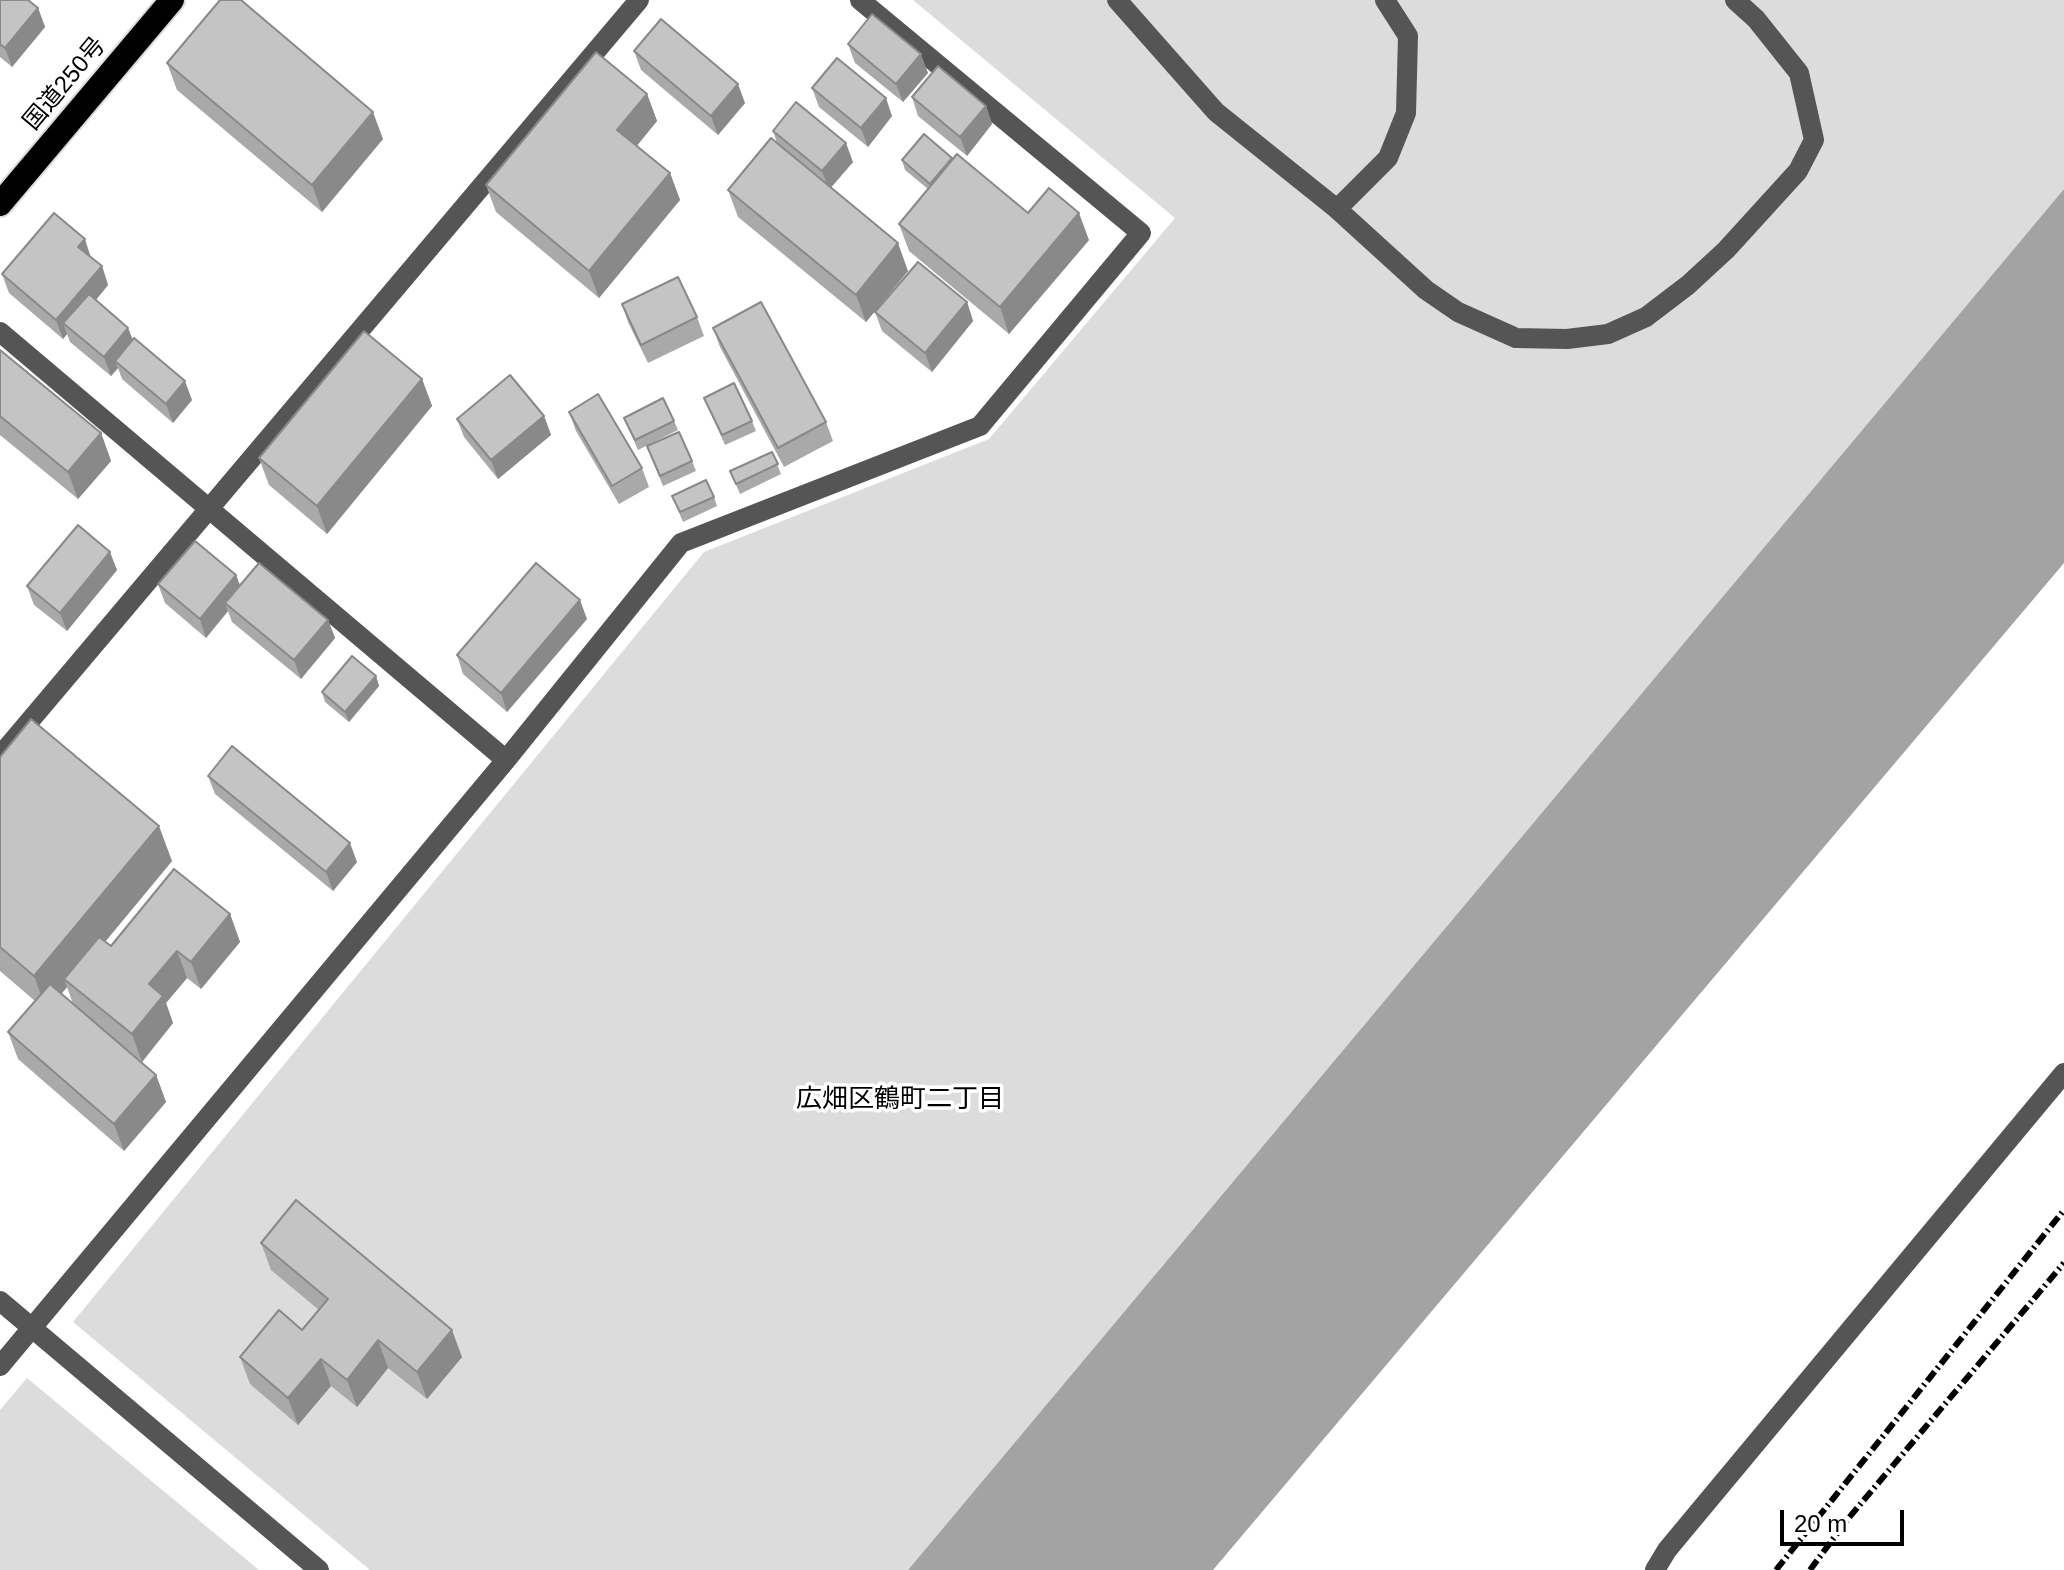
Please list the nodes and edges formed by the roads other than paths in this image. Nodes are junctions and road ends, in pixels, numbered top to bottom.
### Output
1 (172, 0) edge
2 (639, 0) edge
3 (860, 0) edge
4 (1117, 0) edge
5 (1385, 0) edge
6 (1735, 0) edge
7 (0, 204) edge
8 (1337, 209) junction
9 (0, 332) edge
10 (209, 509) junction
11 (0, 756) edge
12 (506, 760) junction
13 (2064, 1073) edge
14 (0, 1301) edge
15 (32, 1328) junction
16 (0, 1366) edge
17 (319, 1570) edge
18 (1655, 1570) edge

1 - 7 highway, 国道250号
2 - 10 street
3 - 12 street
4 - 8 street
5 - 8 street
6 - 8 street
9 - 10 street
10 - 11 street
10 - 12 street
12 - 15 street
13 - 18 street
14 - 15 street
15 - 16 street
15 - 17 street

